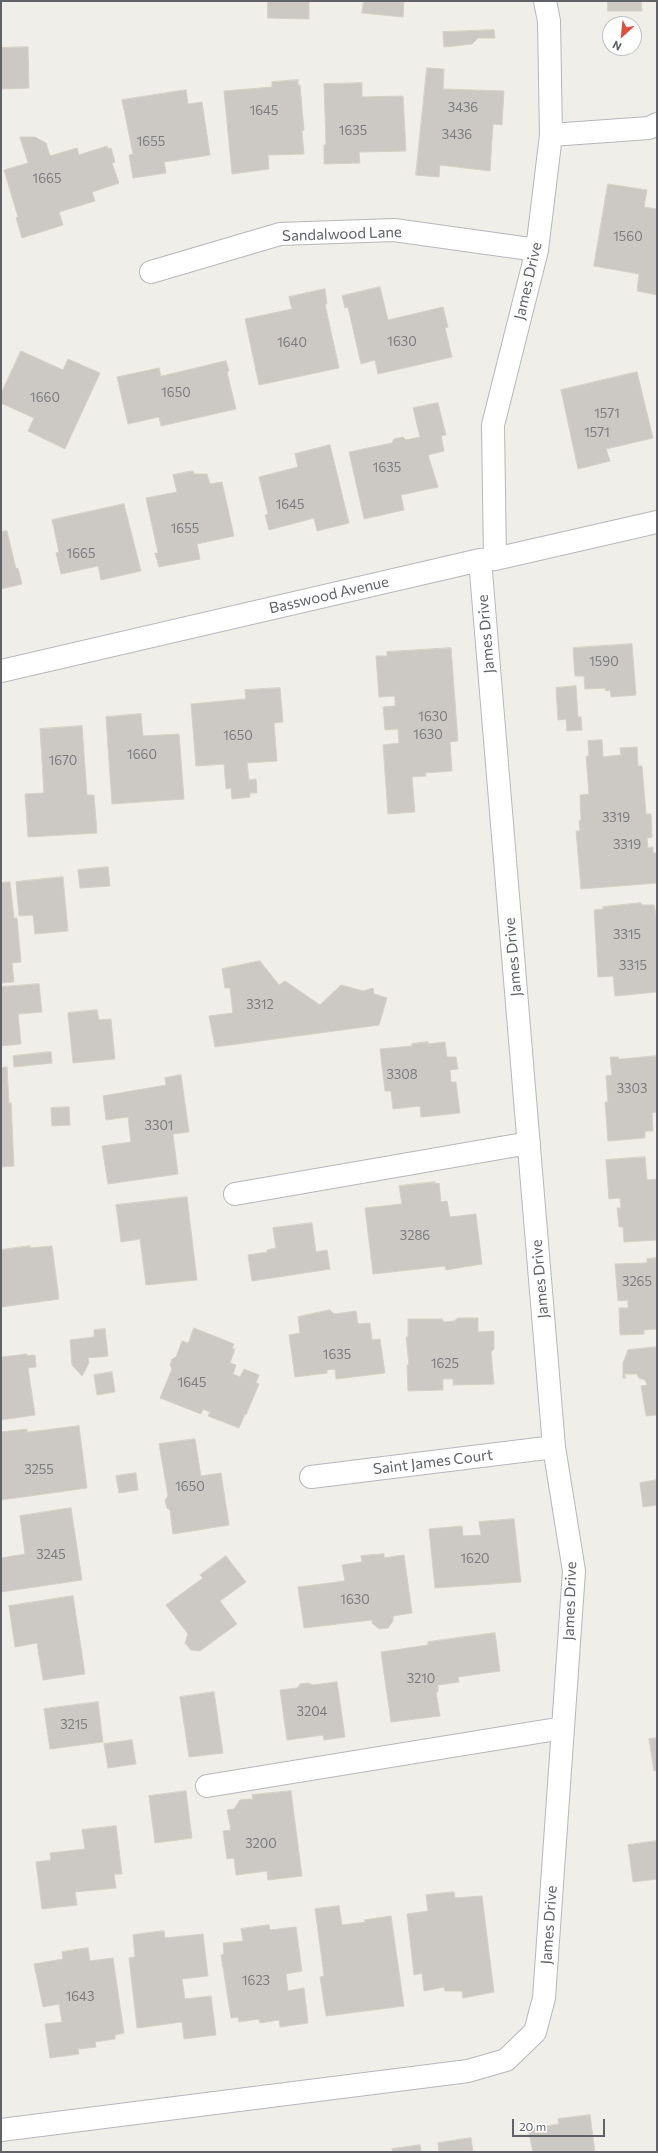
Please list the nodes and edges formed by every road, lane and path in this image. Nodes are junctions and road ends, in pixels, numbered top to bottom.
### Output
1 (545, 1) edge
2 (657, 124) edge
3 (551, 135) junction
4 (537, 250) junction
5 (151, 272) dead end
6 (657, 522) edge
7 (488, 559) junction
8 (1, 671) edge
9 (529, 1143) junction
10 (235, 1194) dead end
11 (554, 1447) junction
12 (311, 1477) dead end
13 (563, 1728) junction
14 (207, 1786) dead end
15 (1, 2130) edge

1 - 3 street, James Drive
2 - 3 street
3 - 4 street, James Drive
4 - 5 street, Sandalwood Lane
4 - 7 street, James Drive
6 - 7 street, Basswood Avenue
7 - 8 street, Basswood Avenue
7 - 9 street, James Drive
9 - 10 street
9 - 11 street, James Drive
11 - 12 street, Saint James Court
11 - 13 street, James Drive
13 - 14 street
13 - 15 street, James Drive

